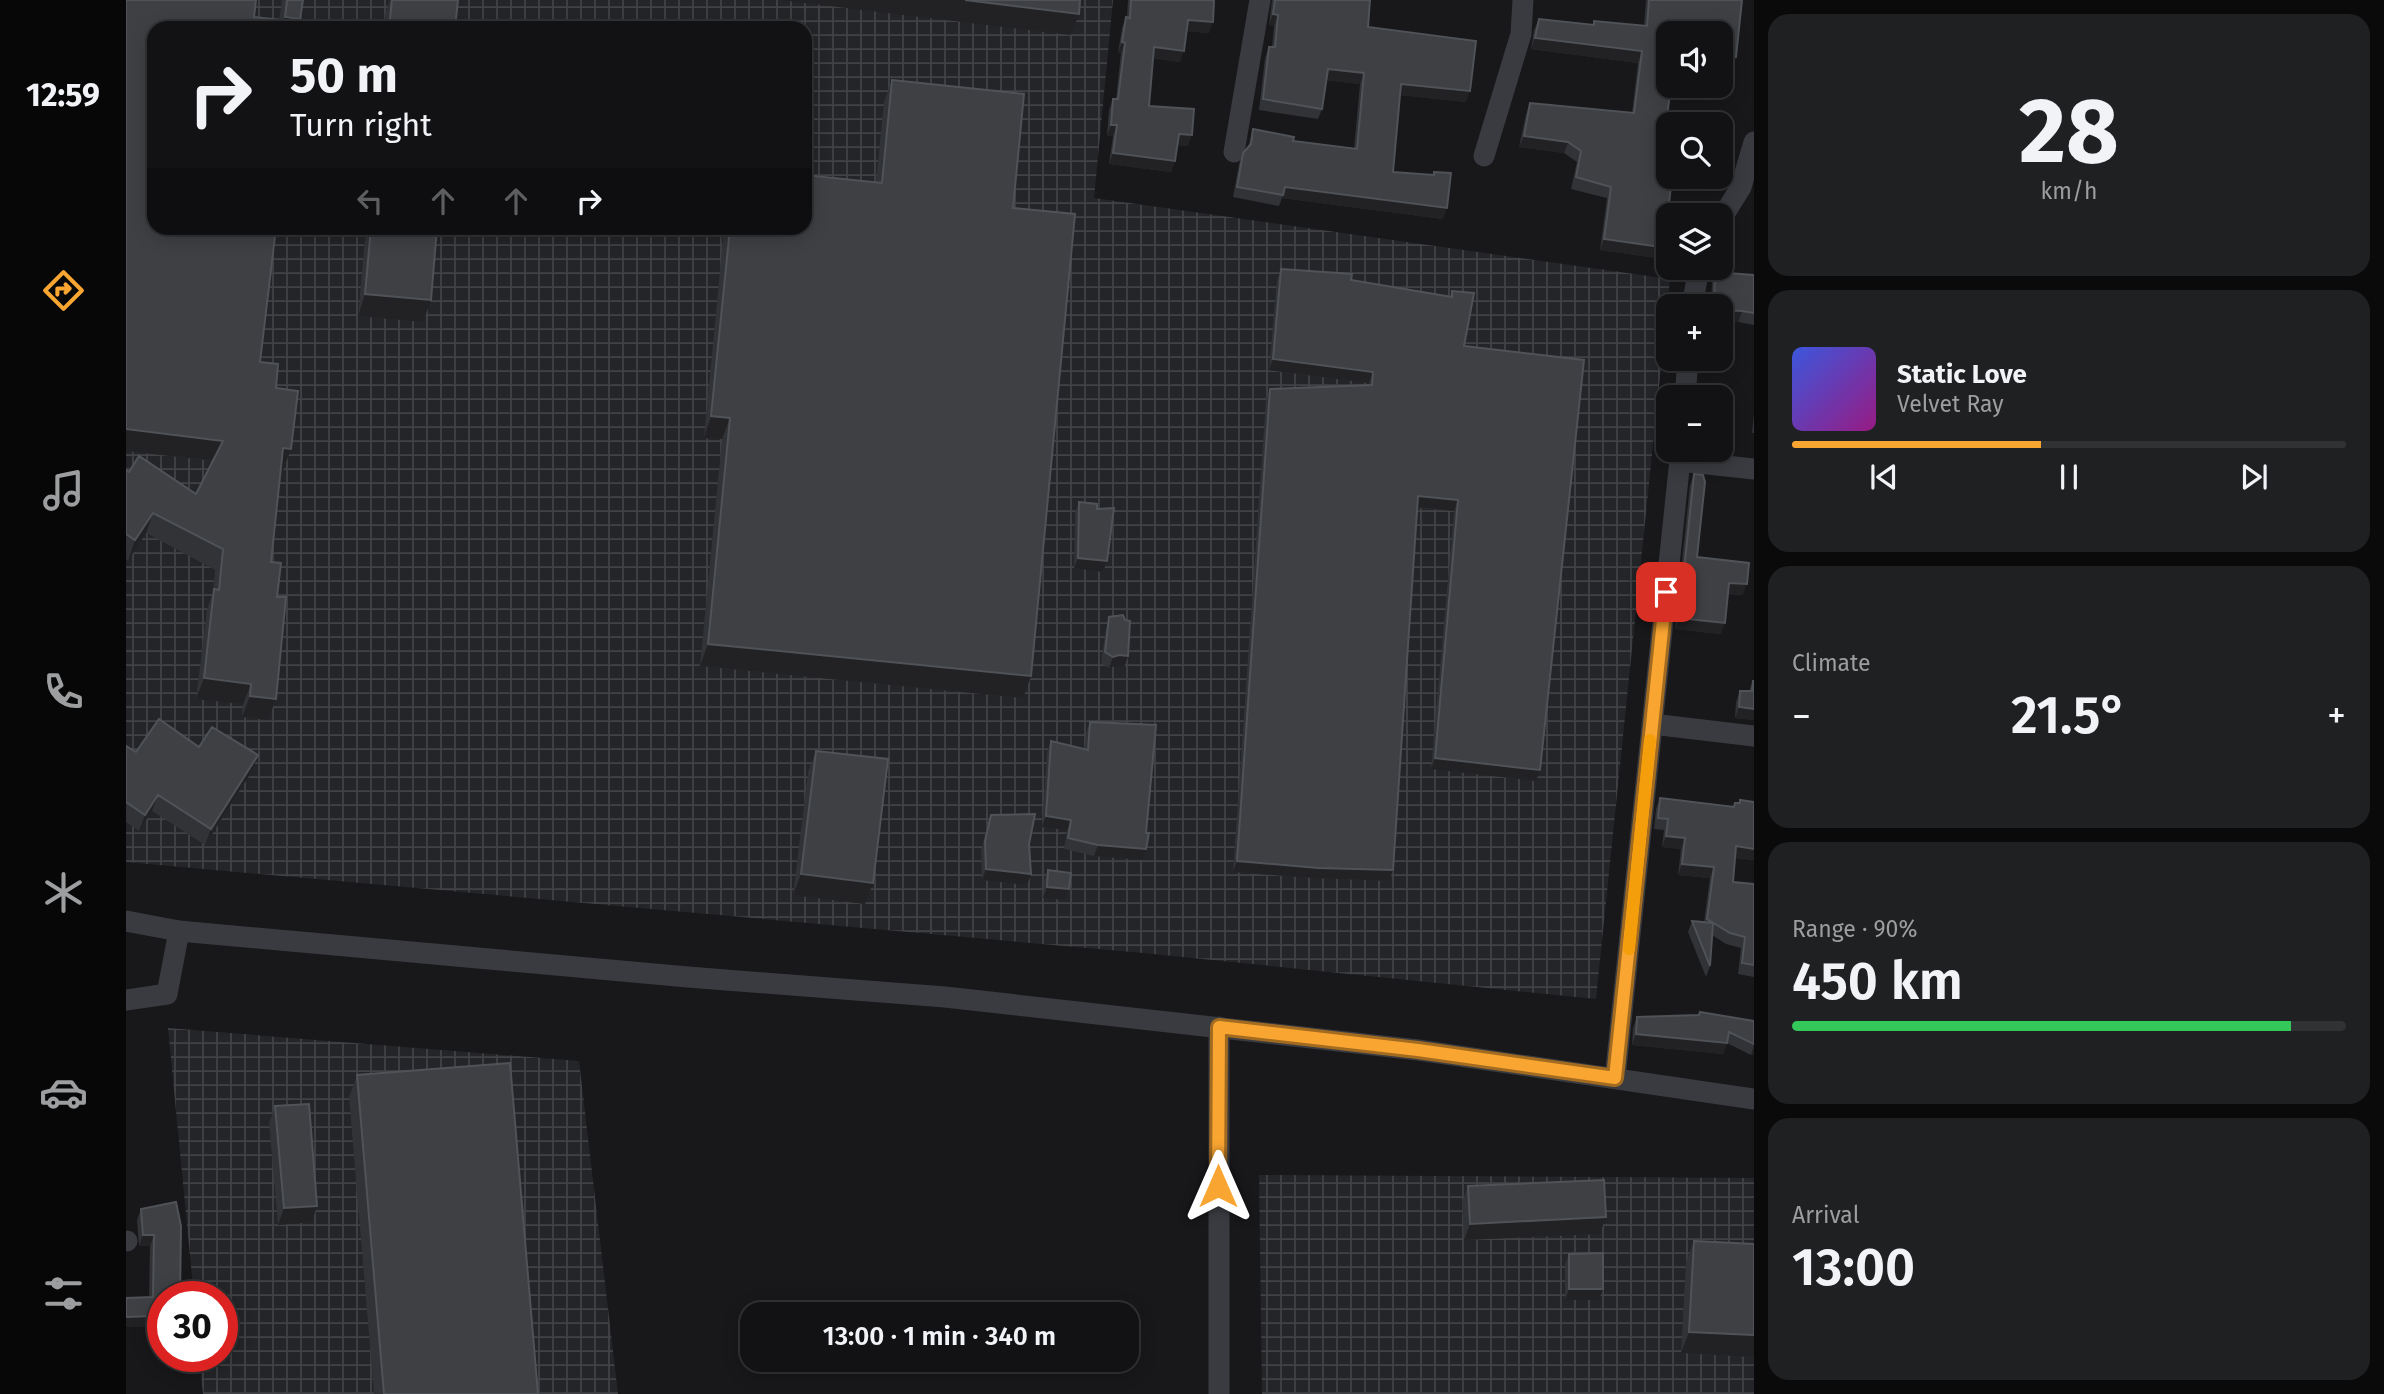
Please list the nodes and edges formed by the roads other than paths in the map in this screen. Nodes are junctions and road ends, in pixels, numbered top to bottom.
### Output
1 (1261, 0) edge
2 (1523, 0) edge
3 (1754, 142) edge
4 (1234, 152) dead end
5 (1484, 156) dead end
6 (1748, 188) edge
7 (1733, 206) edge
8 (1679, 462) edge
9 (1717, 462) edge
10 (1754, 469) edge
11 (1652, 724) junction
12 (1754, 736) edge
13 (126, 921) edge
14 (179, 931) junction
15 (126, 1000) edge
16 (1219, 1027) junction
17 (1615, 1078) junction
18 (1754, 1098) edge
19 (1219, 1394) edge

1 - 4 street
2 - 5 street
3 - 6 street
6 - 7 street
8 - 11 street
9 - 10 street
11 - 12 street
11 - 17 street
13 - 14 street
14 - 15 street
14 - 16 street
16 - 17 street
16 - 19 street
17 - 18 street

